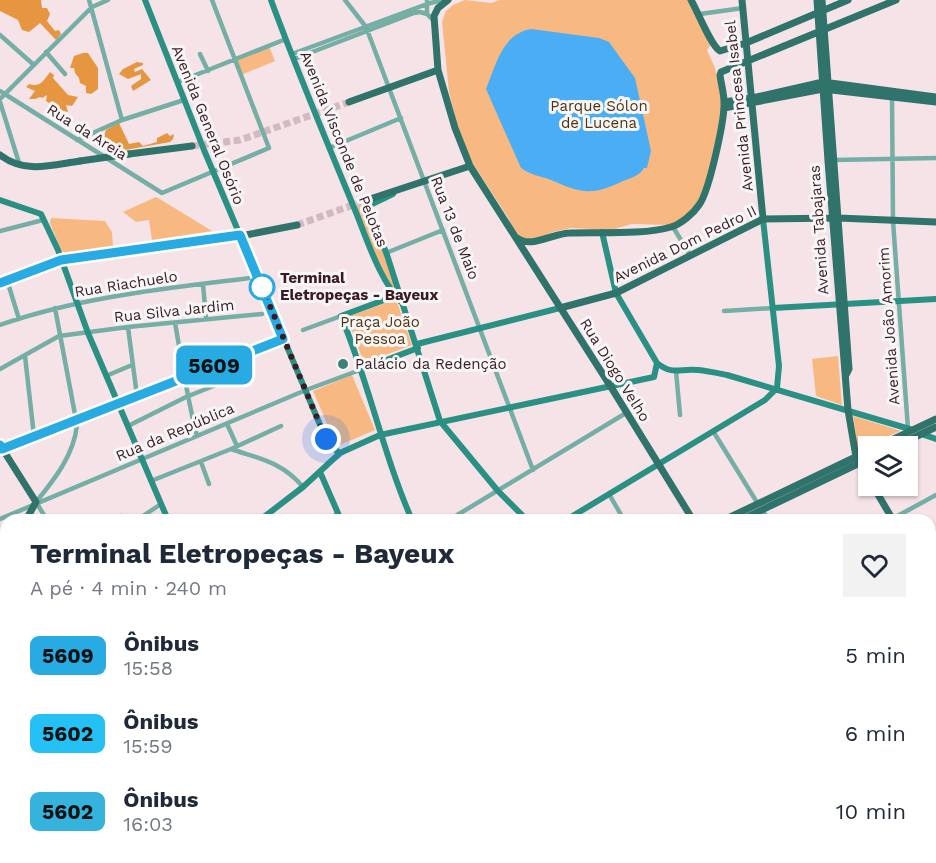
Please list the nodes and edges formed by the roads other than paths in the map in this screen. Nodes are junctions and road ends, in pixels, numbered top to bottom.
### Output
1 (89, 0) edge
2 (108, 0) edge
3 (212, 0) edge
4 (271, 0) edge
5 (345, 0) edge
6 (442, 0) edge
7 (448, 0) edge
8 (691, 0) edge
9 (742, 0) edge
10 (818, 0) edge
11 (822, 0) edge
12 (848, 0) edge
13 (896, 0) edge
14 (147, 1) edge
15 (427, 2) edge
16 (92, 7) junction
17 (743, 8) junction
18 (821, 11) junction
19 (427, 14) junction
20 (700, 14) junction
21 (434, 21) junction
22 (367, 29) junction
23 (822, 30) junction
24 (0, 35) edge
25 (286, 39) junction
26 (746, 43) junction
27 (46, 52) junction
28 (200, 54) dead end
29 (293, 56) junction
30 (234, 60) junction
31 (748, 60) junction
32 (34, 65) junction
33 (208, 70) junction
34 (438, 70) junction
35 (65, 74) dead end
36 (178, 82) junction
37 (826, 86) junction
38 (389, 87) junction
39 (2, 93) edge
40 (892, 94) junction
41 (936, 97) edge
42 (0, 100) edge
43 (184, 100) junction
44 (753, 101) junction
45 (349, 102) tunnel mouth
46 (936, 102) edge
47 (724, 105) junction
48 (401, 118) junction
49 (122, 120) junction
50 (77, 140) junction
51 (192, 146) tunnel mouth
52 (329, 148) junction
53 (0, 154) edge
54 (893, 158) junction
55 (936, 158) edge
56 (834, 160) junction
57 (23, 166) junction
58 (470, 166) junction
59 (214, 171) junction
60 (425, 181) junction
61 (0, 200) edge
62 (369, 202) joint
63 (42, 217) junction
64 (835, 218) junction
65 (763, 219) junction
66 (893, 221) junction
67 (936, 222) edge
68 (297, 225) tunnel mouth
69 (673, 227) junction
70 (443, 230) junction
71 (0, 231) edge
72 (602, 232) junction
73 (513, 234) junction
74 (240, 235) junction
75 (386, 253) junction
76 (690, 255) junction
77 (61, 260) junction
78 (258, 277) junction
79 (4, 281) edge
80 (203, 284) junction
81 (616, 293) junction
82 (395, 296) junction
83 (936, 299) edge
84 (900, 301) junction
85 (76, 304) junction
86 (403, 304) junction
87 (842, 305) junction
88 (55, 308) junction
89 (560, 308) junction
90 (773, 308) junction
91 (723, 310) dead end
92 (262, 314) dead end
93 (341, 316) junction
94 (19, 319) junction
95 (206, 319) junction
96 (175, 323) junction
97 (0, 325) edge
98 (128, 327) junction
99 (480, 328) junction
100 (303, 330) dead end
101 (88, 333) junction
102 (60, 336) junction
103 (283, 339) junction
104 (417, 346) junction
105 (25, 356) junction
106 (235, 357) junction
107 (657, 363) junction
108 (132, 365) junction
109 (0, 369) edge
110 (360, 370) junction
111 (676, 371) junction
112 (106, 376) junction
113 (185, 376) junction
114 (611, 387) junction
115 (777, 388) junction
116 (306, 390) junction
117 (137, 396) junction
118 (186, 397) junction
119 (118, 404) junction
120 (509, 407) junction
121 (848, 410) junction
122 (626, 413) junction
123 (680, 415) dead end
124 (936, 419) edge
125 (77, 420) junction
126 (440, 421) junction
127 (227, 424) junction
128 (128, 426) junction
129 (281, 426) dead end
130 (936, 427) edge
131 (910, 430) junction
132 (713, 431) junction
133 (921, 434) junction
134 (380, 435) junction
135 (34, 436) junction
136 (197, 436) junction
137 (898, 436) edge
138 (917, 436) edge
139 (936, 439) edge
140 (237, 446) junction
141 (1, 448) edge
142 (231, 449) junction
143 (340, 453) junction
144 (142, 459) junction
145 (858, 460) joint
146 (201, 462) junction
147 (658, 464) junction
148 (533, 470) junction
149 (320, 472) junction
150 (151, 481) junction
151 (209, 484) dead end
152 (303, 487) junction
153 (498, 491) junction
154 (609, 494) junction
155 (936, 495) edge
156 (879, 496) edge
157 (36, 502) junction
158 (161, 504) junction
159 (760, 507) junction
160 (338, 513) edge
161 (14, 514) edge
162 (29, 514) edge
163 (43, 514) edge
164 (146, 514) edge
165 (165, 514) edge
166 (268, 514) edge
167 (410, 514) edge
168 (459, 514) edge
169 (521, 514) edge
170 (576, 514) edge
171 (621, 514) edge
172 (689, 514) edge
173 (741, 514) edge
174 (750, 514) edge
175 (765, 514) edge
176 (889, 514) edge
177 (903, 514) edge

1 - 16 street
2 - 16 street
3 - 30 street
4 - 25 main road, Avenida Visconde de Pelotas
5 - 22 street, Rua 13 de Maio
6 - 15 street
7 - 21 main road
8 - 20 main road
9 - 17 main road, Avenida Princesa Isabel
10 - 18 main road
11 - 18 main road
12 - 18 main road
13 - 23 main road
14 - 36 main road, Avenida General Osório
15 - 19 street
15 - 22 street
16 - 27 street
16 - 49 street
17 - 20 street
17 - 26 main road, Avenida Princesa Isabel
18 - 23 main road
18 - 26 main road
19 - 21 street
19 - 22 street
20 - 26 main road
21 - 34 main road
22 - 29 street
22 - 38 street, Rua 13 de Maio
23 - 31 main road
23 - 37 main road
24 - 32 street
25 - 29 main road, Avenida Visconde de Pelotas
25 - 30 street
26 - 31 main road, Avenida Princesa Isabel
27 - 32 street
27 - 35 street
28 - 33 street
29 - 52 main road, Avenida Visconde de Pelotas
30 - 33 street
30 - 59 street
31 - 44 main road, Avenida Princesa Isabel
31 - 47 main road
32 - 39 street
33 - 36 street
34 - 38 main road
34 - 58 main road
36 - 43 main road, Avenida General Osório
37 - 40 main road
37 - 44 main road
37 - 56 main road, Avenida Tabajaras
37 - 64 main road, Avenida Tabajaras
38 - 45 main road
38 - 48 street, Rua 13 de Maio
39 - 42 street
39 - 50 street, Rua da Areia
40 - 41 main road
40 - 46 main road
40 - 54 street, Avenida João Amorim
42 - 57 street
43 - 49 street
43 - 59 main road, Avenida General Osório
44 - 47 main road
44 - 65 main road, Avenida Princesa Isabel
47 - 69 main road
48 - 52 street
48 - 60 street, Rua 13 de Maio
49 - 50 street
50 - 59 street, Rua da Areia
51 - 57 main road, bridge
52 - 82 main road, Avenida Visconde de Pelotas
53 - 57 main road
54 - 55 street
54 - 56 street
54 - 66 street, Avenida João Amorim
56 - 64 main road, Avenida Tabajaras
58 - 60 main road
58 - 73 main road, Rua Diogo Velho
59 - 74 main road, Avenida General Osório
60 - 62 main road
60 - 70 street, Rua 13 de Maio
61 - 63 main road
62 - 75 main road
63 - 71 street
63 - 77 main road
64 - 65 main road, Avenida Dom Pedro II
64 - 66 main road, Avenida Dom Pedro II
64 - 87 main road, Avenida Tabajaras
65 - 76 main road, Avenida Dom Pedro II
65 - 90 main road, Avenida Princesa Isabel
66 - 67 main road, Avenida Dom Pedro II
66 - 84 street, Avenida João Amorim
68 - 74 main road
69 - 72 main road
69 - 76 street
70 - 75 street
70 - 99 street, Rua 13 de Maio
72 - 73 main road
72 - 81 main road
73 - 89 main road, Rua Diogo Velho
74 - 77 main road
74 - 78 main road, Avenida General Osório
75 - 86 main road
76 - 81 main road, Avenida Dom Pedro II
77 - 79 main road
77 - 85 main road
78 - 80 street, Rua Riachuelo
78 - 103 main road, Avenida General Osório
79 - 94 street
80 - 85 street, Rua Riachuelo
80 - 95 street
81 - 89 main road, Avenida Dom Pedro II
81 - 107 main road
82 - 86 main road, Avenida Visconde de Pelotas
82 - 93 main road
83 - 84 main road
84 - 87 main road
84 - 131 street, Avenida João Amorim
85 - 88 street, Rua Riachuelo
85 - 101 main road
86 - 104 main road
87 - 90 main road
87 - 121 main road, Avenida Tabajaras
88 - 94 street, Rua Riachuelo
88 - 102 street
89 - 99 main road, Avenida Dom Pedro II
89 - 114 main road, Rua Diogo Velho
90 - 91 street
90 - 115 main road, Avenida Princesa Isabel
92 - 95 street, Rua Silva Jardim
93 - 100 street
93 - 110 main road
94 - 97 street, Rua Riachuelo
95 - 96 street, Rua Silva Jardim
96 - 98 street, Rua Silva Jardim
96 - 113 street
98 - 101 street, Rua Silva Jardim
98 - 108 street
99 - 104 main road, Avenida Dom Pedro II
99 - 120 street, Rua 13 de Maio
101 - 102 street, Rua Silva Jardim
101 - 112 main road
102 - 105 street
102 - 125 street
103 - 106 main road
103 - 116 main road, Avenida General Osório
104 - 110 main road
104 - 126 main road
105 - 109 street
105 - 135 street
106 - 113 main road
106 - 118 street
107 - 111 main road
107 - 114 main road
108 - 112 street
108 - 117 street
110 - 116 street, Rua da República
110 - 134 main road
111 - 115 main road
111 - 123 street
112 - 119 main road
113 - 117 main road
113 - 118 street
114 - 120 main road
114 - 122 main road, Rua Diogo Velho
115 - 121 main road
115 - 132 main road
116 - 127 street, Rua da República
116 - 143 main road, Avenida General Osório
117 - 119 main road
118 - 128 street
118 - 136 street
119 - 125 street
119 - 128 main road
120 - 126 main road
120 - 148 street, Rua 13 de Maio
121 - 131 main road
121 - 145 main road, Avenida Tabajaras
122 - 147 main road, Rua Diogo Velho
122 - 148 street
124 - 131 main road
125 - 135 street
125 - 157 street
126 - 134 main road
126 - 153 main road
127 - 136 street, Rua da República
127 - 140 street
128 - 144 main road
129 - 140 street
130 - 133 main road
131 - 137 main road
132 - 147 main road
132 - 159 street
133 - 138 main road
133 - 139 main road
134 - 143 main road
134 - 167 main road
135 - 141 street
136 - 144 street, Rua da República
140 - 142 street
141 - 157 main road
142 - 146 street
142 - 152 street
143 - 149 main road
144 - 150 main road
144 - 157 street, Rua da República
145 - 159 main road
146 - 150 street
146 - 151 street
147 - 154 main road
147 - 172 main road, Rua Diogo Velho
148 - 153 street
149 - 152 main road
149 - 160 main road
150 - 158 main road
152 - 166 main road
153 - 168 street
153 - 169 main road
154 - 170 main road
154 - 171 street
155 - 177 street
156 - 176 main road
157 - 161 street, Rua da República
157 - 162 main road
157 - 163 street
158 - 164 street
158 - 165 main road
159 - 173 main road
159 - 174 main road
159 - 175 street

